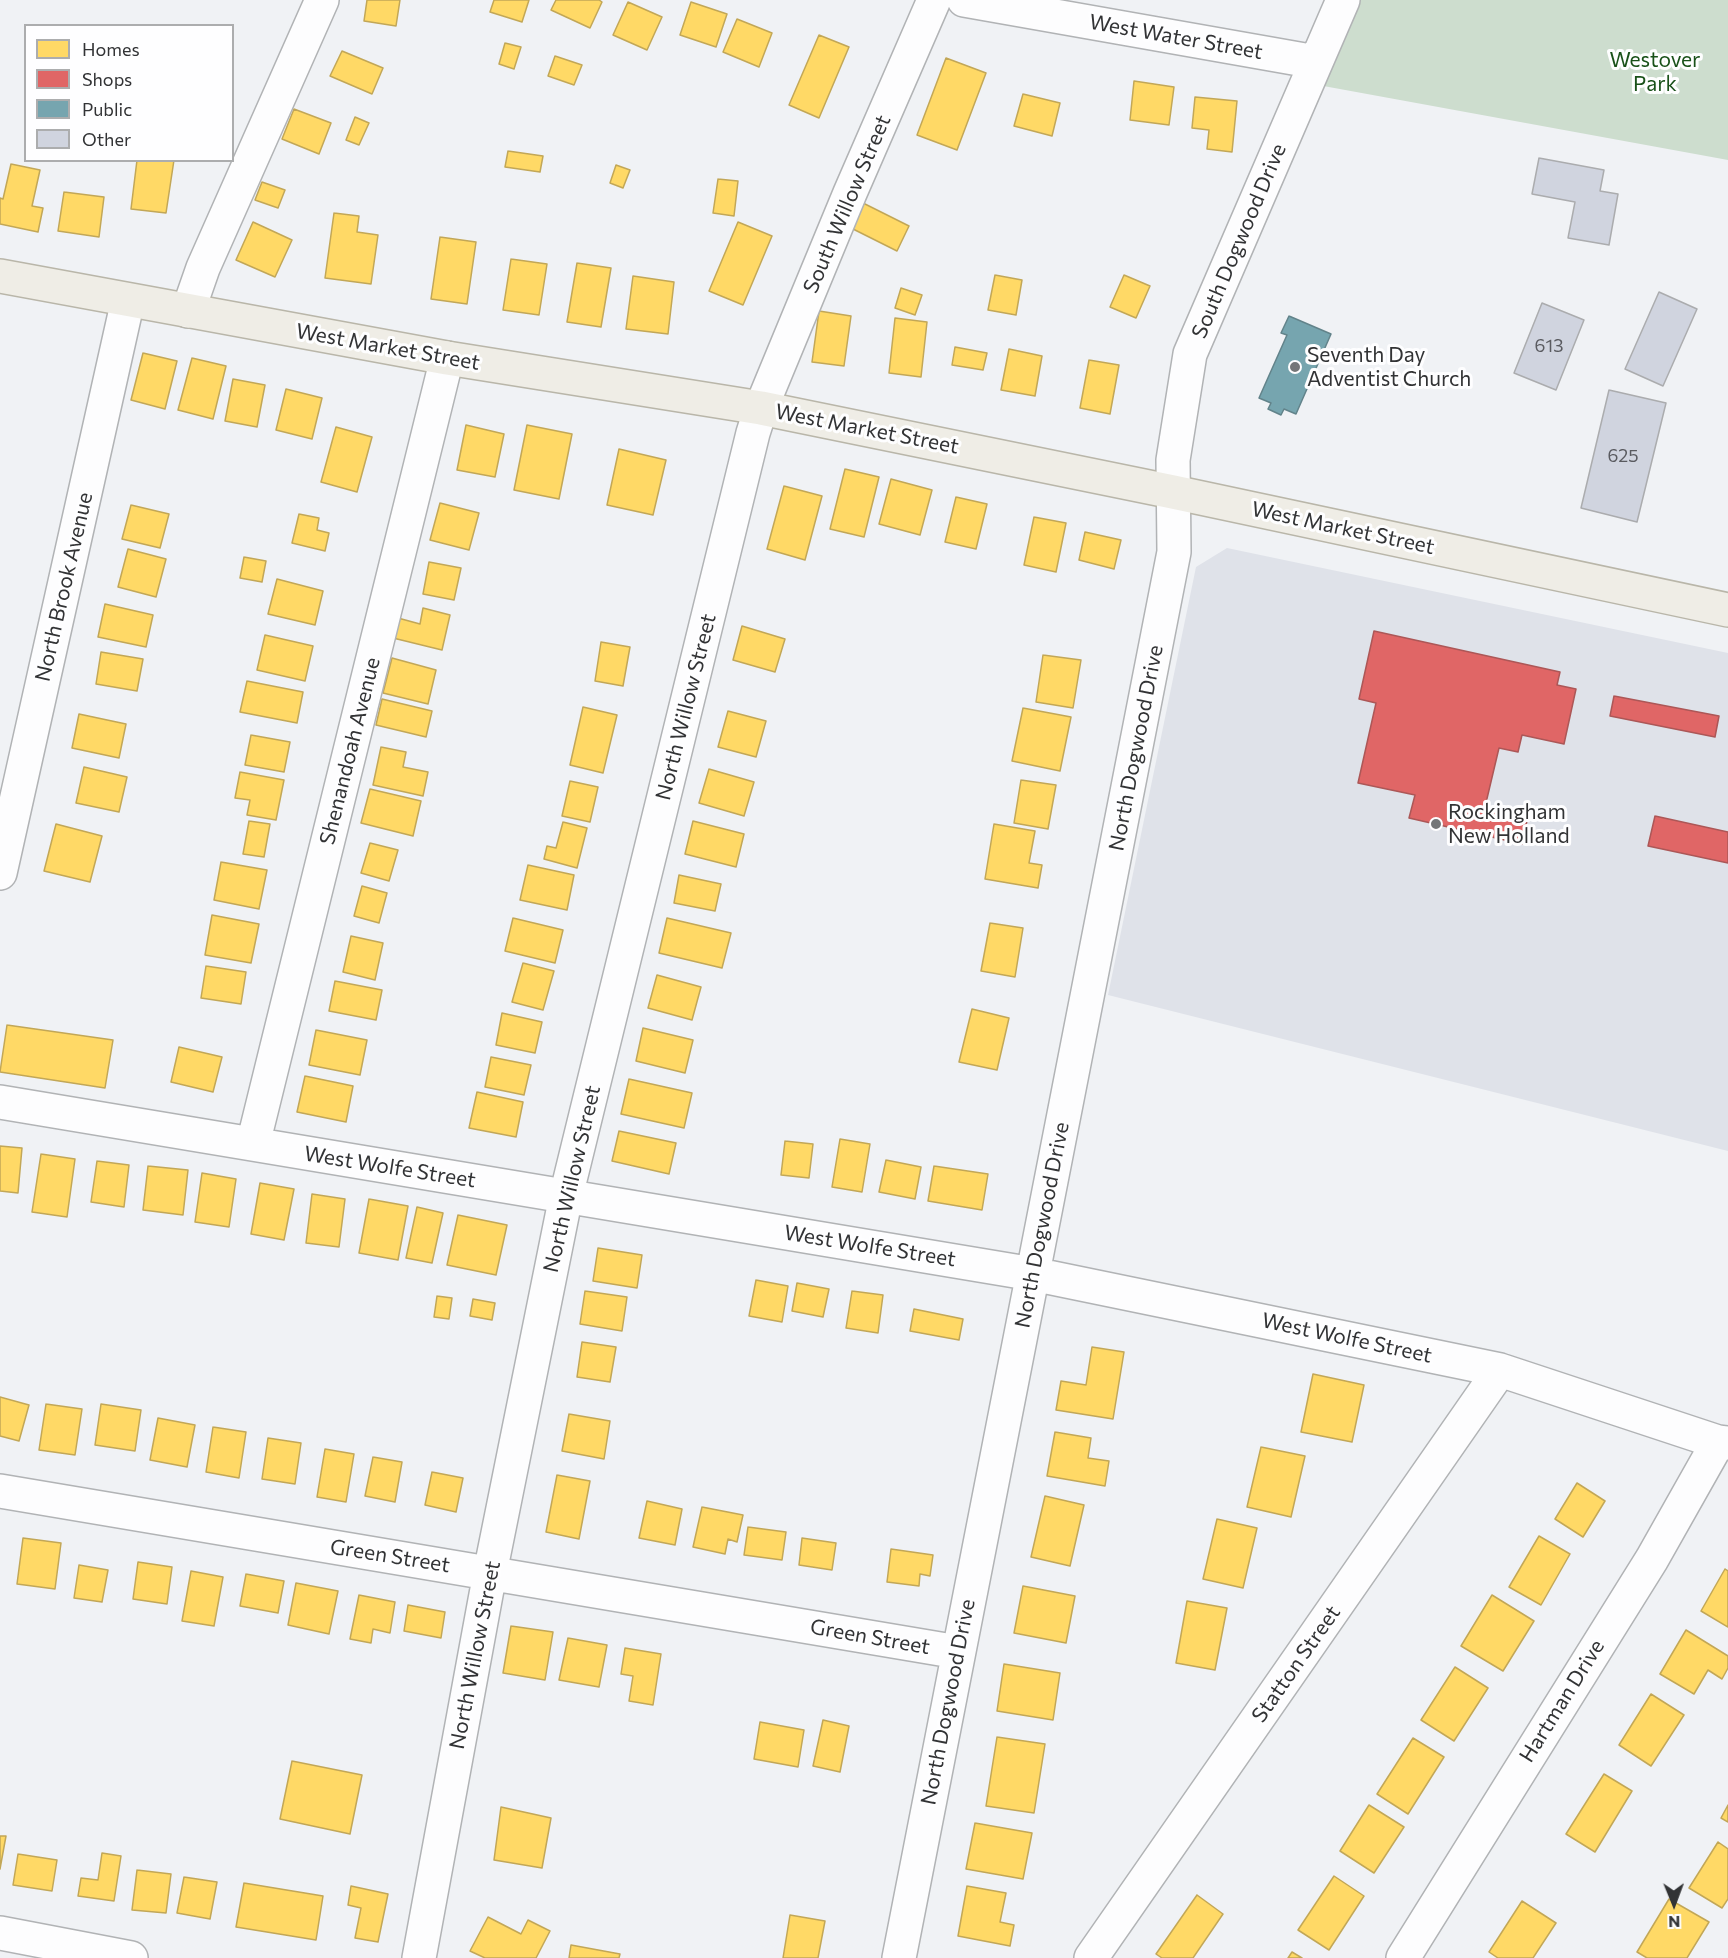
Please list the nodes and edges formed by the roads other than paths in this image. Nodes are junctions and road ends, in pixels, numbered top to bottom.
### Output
1 (322, 0) edge
2 (934, 0) edge
3 (964, 0) edge
4 (1343, 0) edge
5 (1316, 62) junction
6 (0, 276) edge
7 (128, 300) junction
8 (188, 311) junction
9 (447, 358) junction
10 (761, 408) junction
11 (1173, 492) junction
12 (1728, 610) edge
13 (0, 873) edge
14 (0, 1102) edge
15 (253, 1144) junction
16 (566, 1196) junction
17 (1033, 1274) junction
18 (1500, 1370) junction
19 (1723, 1442) edge
20 (0, 1491) edge
21 (490, 1573) junction
22 (958, 1652) junction
23 (0, 1932) edge
24 (131, 1958) edge
25 (419, 1958) edge
26 (899, 1958) edge
27 (1091, 1958) edge
28 (1403, 1958) edge

1 - 8 street
2 - 10 street, South Willow Street
3 - 5 street, West Water Street
4 - 5 street, South Dogwood Drive
5 - 11 street, South Dogwood Drive
6 - 7 main road, West Market Street
7 - 8 main road, West Market Street
7 - 13 street, North Brook Avenue
8 - 9 main road, West Market Street
9 - 10 main road, West Market Street
9 - 15 street, Shenandoah Avenue
10 - 11 main road, West Market Street
10 - 16 street, North Willow Street
11 - 12 main road, West Market Street
11 - 17 street, North Dogwood Drive
14 - 15 street, West Wolfe Street
15 - 16 street, West Wolfe Street
16 - 17 street, West Wolfe Street
16 - 21 street, North Willow Street
17 - 18 street, West Wolfe Street
17 - 22 street, North Dogwood Drive
18 - 19 street, West Wolfe Street
18 - 27 street, Statton Street
19 - 28 street, Hartman Drive
20 - 21 street, Green Street
21 - 22 street, Green Street
21 - 25 street, North Willow Street
22 - 26 street, North Dogwood Drive
23 - 24 street

